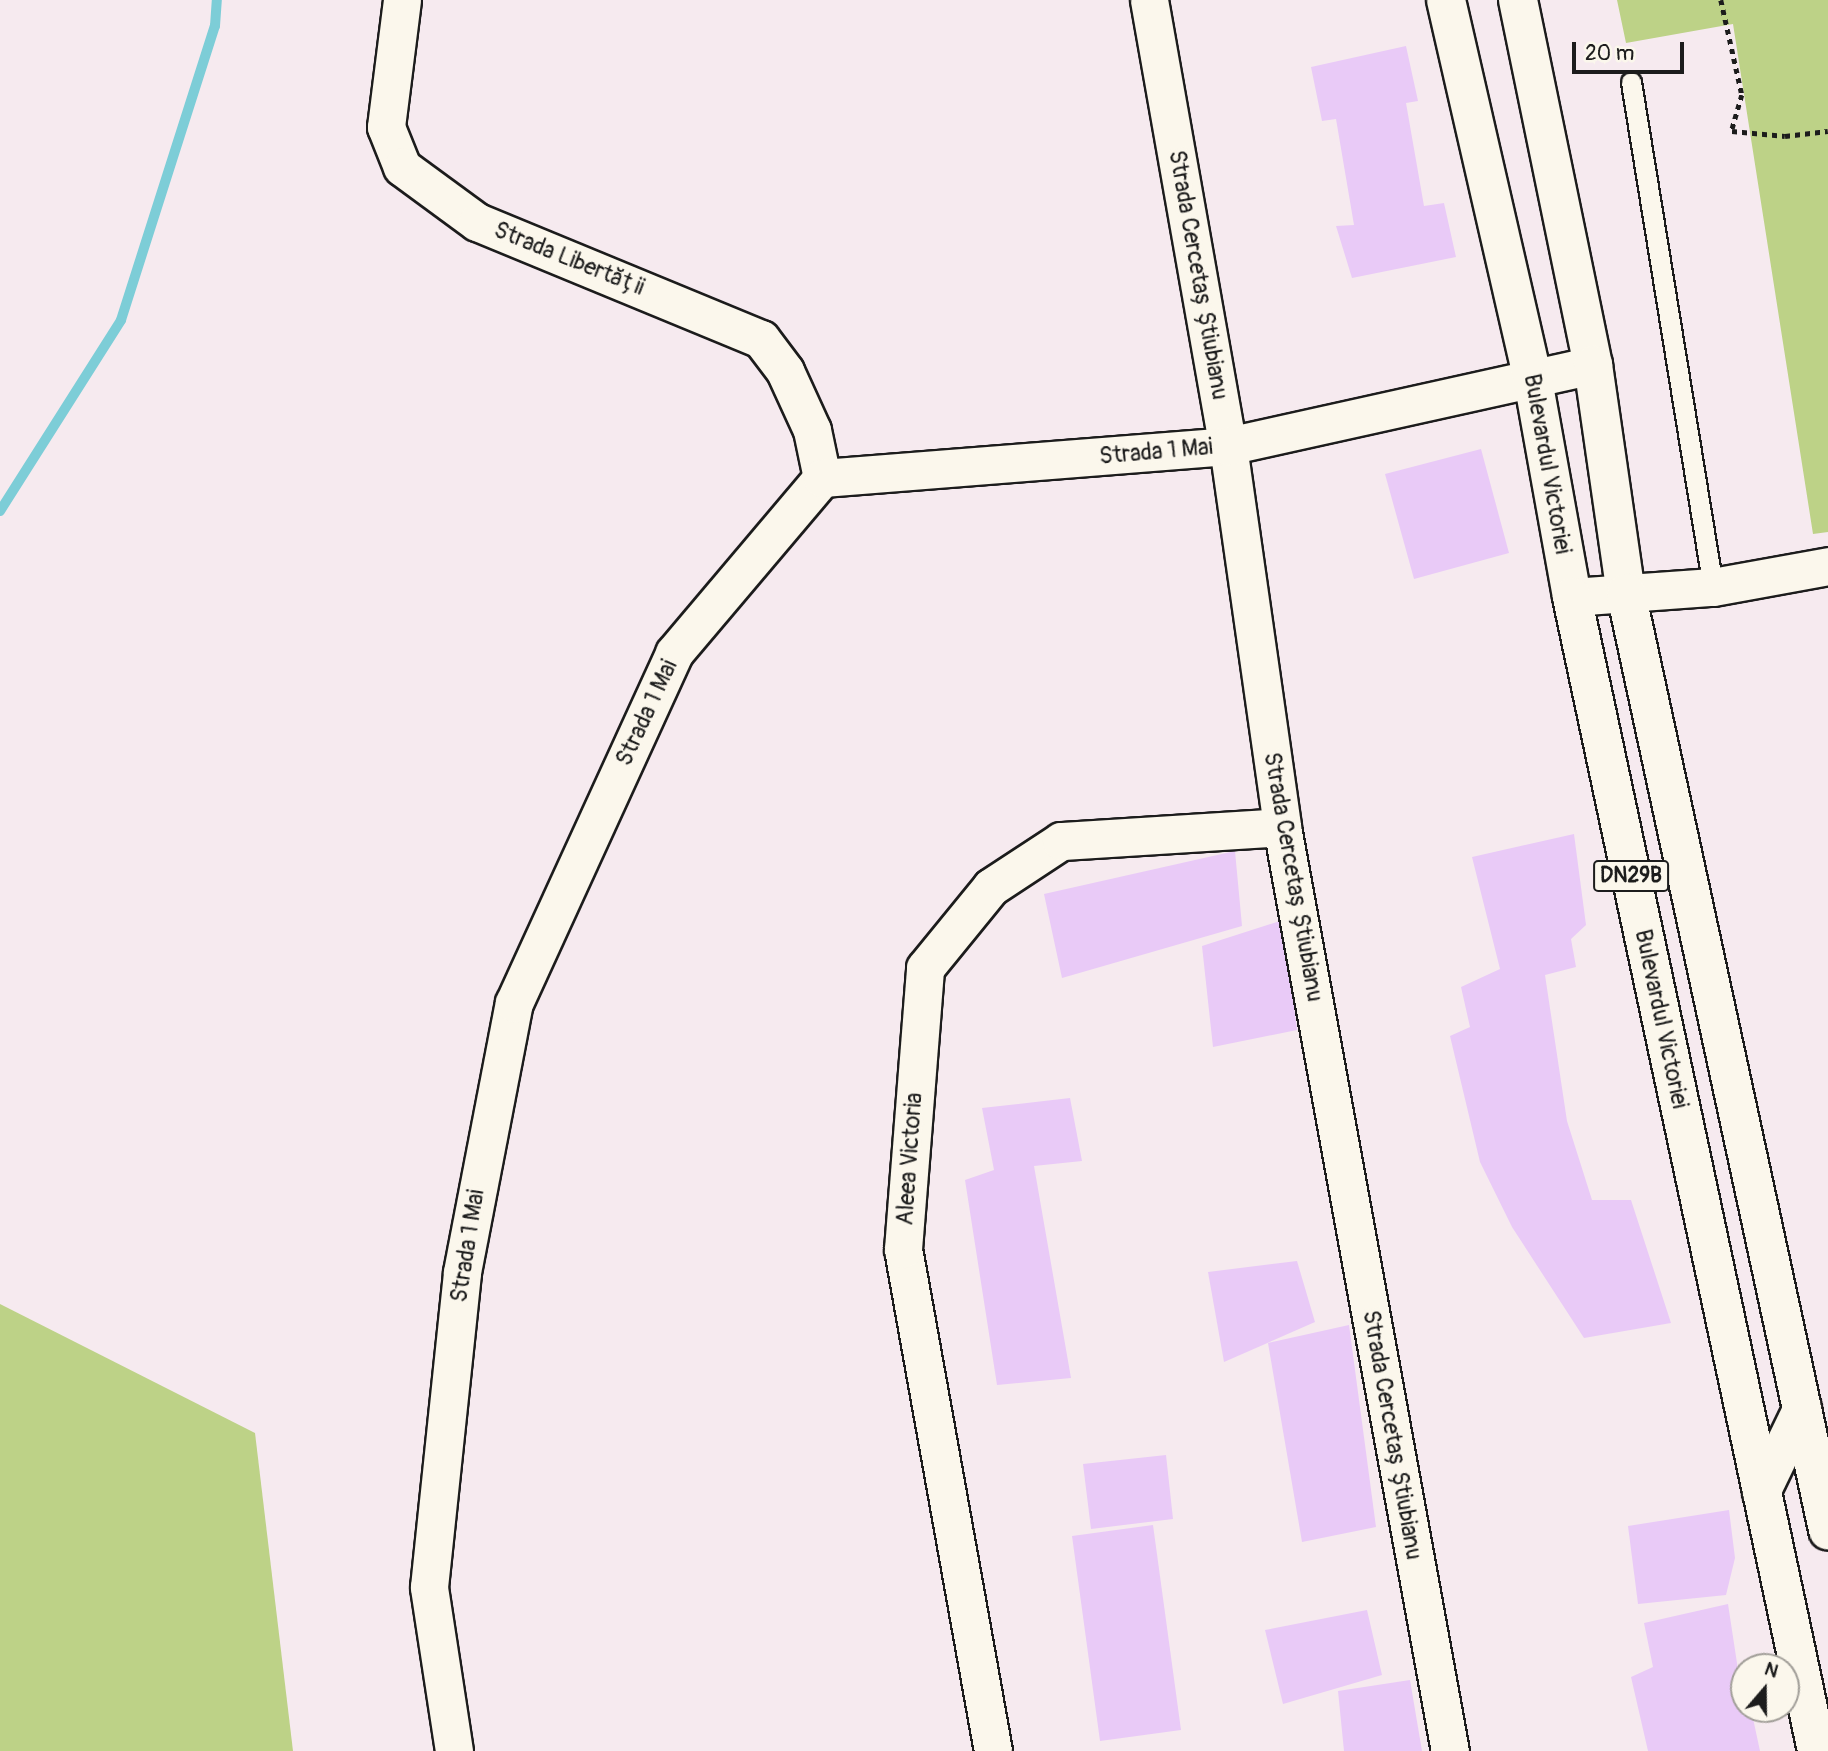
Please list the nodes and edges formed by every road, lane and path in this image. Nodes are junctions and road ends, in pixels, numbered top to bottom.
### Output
1 (402, 0) edge
2 (1149, 0) edge
3 (1447, 0) edge
4 (1518, 0) edge
5 (1721, 0) edge
6 (1631, 82) dead end
7 (1828, 131) edge
8 (1593, 365) junction
9 (1533, 380) junction
10 (1228, 446) junction
11 (822, 478) junction
12 (1828, 566) edge
13 (1713, 587) junction
14 (1626, 593) junction
15 (1572, 597) junction
16 (1282, 827) junction
17 (1815, 1405) edge
18 (1752, 1446) junction
19 (1761, 1492) junction
20 (1828, 1530) edge
21 (454, 1751) edge
22 (993, 1751) edge
23 (1450, 1751) edge
24 (1817, 1751) edge

1 - 11 street, Strada Libertății
2 - 10 street, Strada Cercetaș Știubianu
3 - 9 main road, Bulevardul Victoriei / DN29B
4 - 8 main road, DN29B
5 - 7 path
6 - 13 lane
8 - 9 street, Strada 1 Mai
8 - 14 main road, DN29B
9 - 10 street, Strada 1 Mai
9 - 15 main road, Bulevardul Victoriei / DN29B
10 - 11 street, Strada 1 Mai
10 - 16 street, Strada Cercetaș Știubianu
11 - 21 street, Strada 1 Mai
12 - 13 street
13 - 14 street
14 - 15 street
14 - 17 main road, DN29B
15 - 18 main road, Bulevardul Victoriei / DN29B
16 - 22 street, Aleea Victoria
16 - 23 street, Strada Cercetaș Știubianu
17 - 18 street
17 - 19 street
17 - 20 main road, DN29B
18 - 19 main road, Bulevardul Victoriei / DN29B
19 - 24 main road, Bulevardul Victoriei / DN29B

